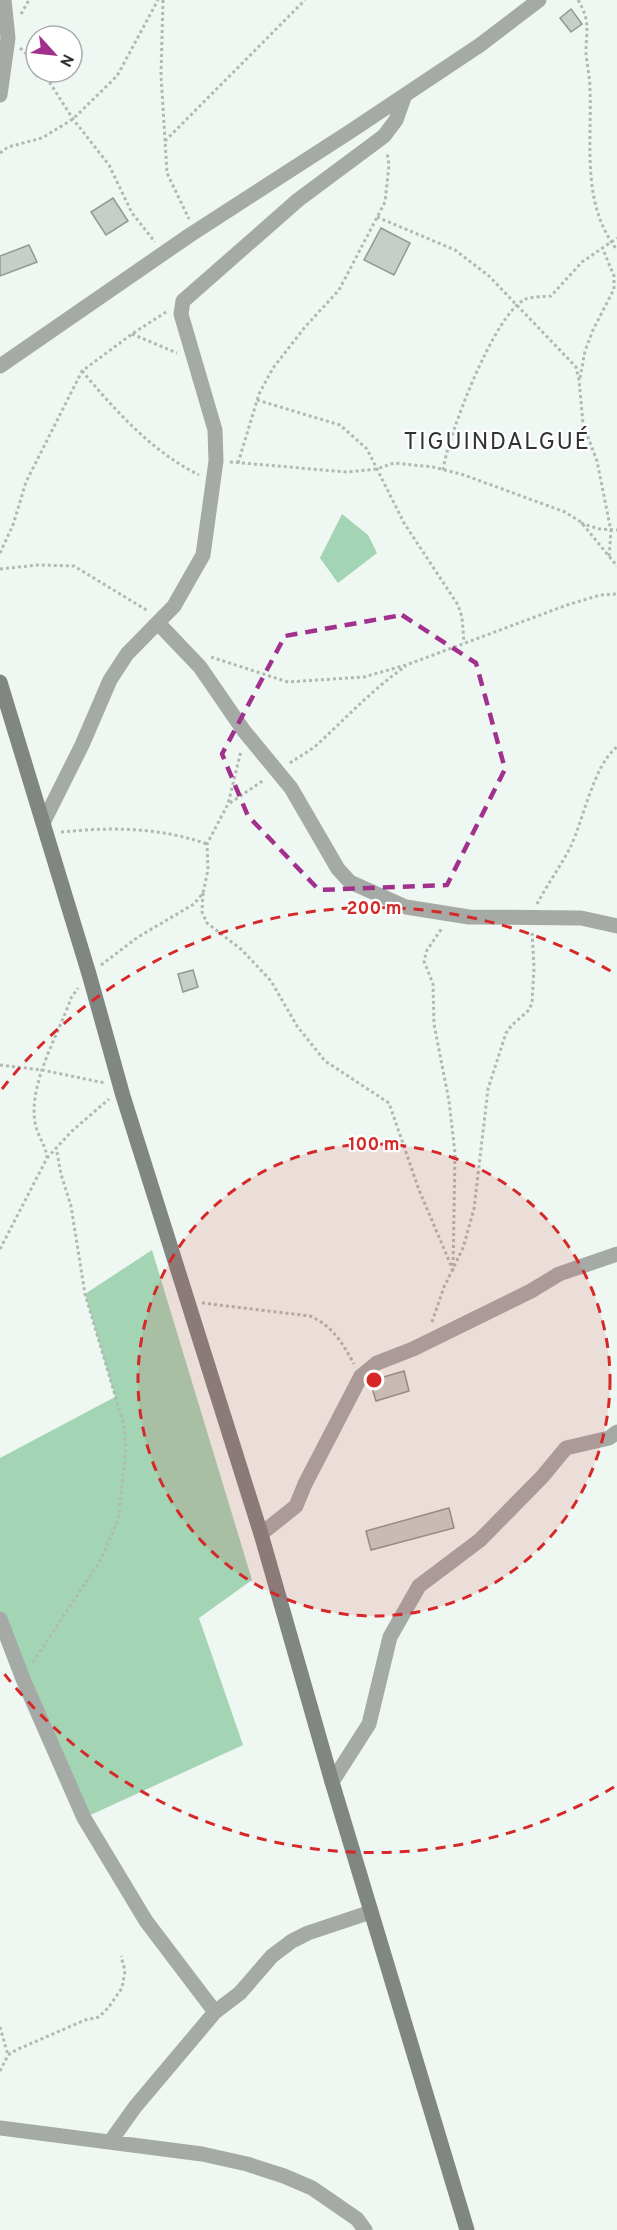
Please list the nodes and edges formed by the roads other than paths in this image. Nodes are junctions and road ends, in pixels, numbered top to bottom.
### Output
1 (4, 0) edge
2 (533, 2) edge
3 (0, 95) edge
4 (405, 96) junction
5 (0, 366) edge
6 (158, 623) junction
7 (0, 682) edge
8 (44, 828) junction
9 (617, 926) edge
10 (617, 1254) edge
11 (617, 1432) edge
12 (261, 1534) junction
13 (0, 1619) edge
14 (332, 1782) junction
15 (371, 1912) junction
16 (215, 2012) junction
17 (0, 2128) edge
18 (110, 2142) junction
19 (365, 2230) edge
20 (467, 2230) edge

1 - 3 street
2 - 4 street
4 - 5 street
4 - 6 street
6 - 8 street
6 - 9 street
7 - 8 street
8 - 12 street
10 - 12 street
11 - 14 street
12 - 14 street
13 - 16 street
14 - 15 street
15 - 16 street
15 - 20 street
16 - 18 street
17 - 18 street
18 - 19 street

